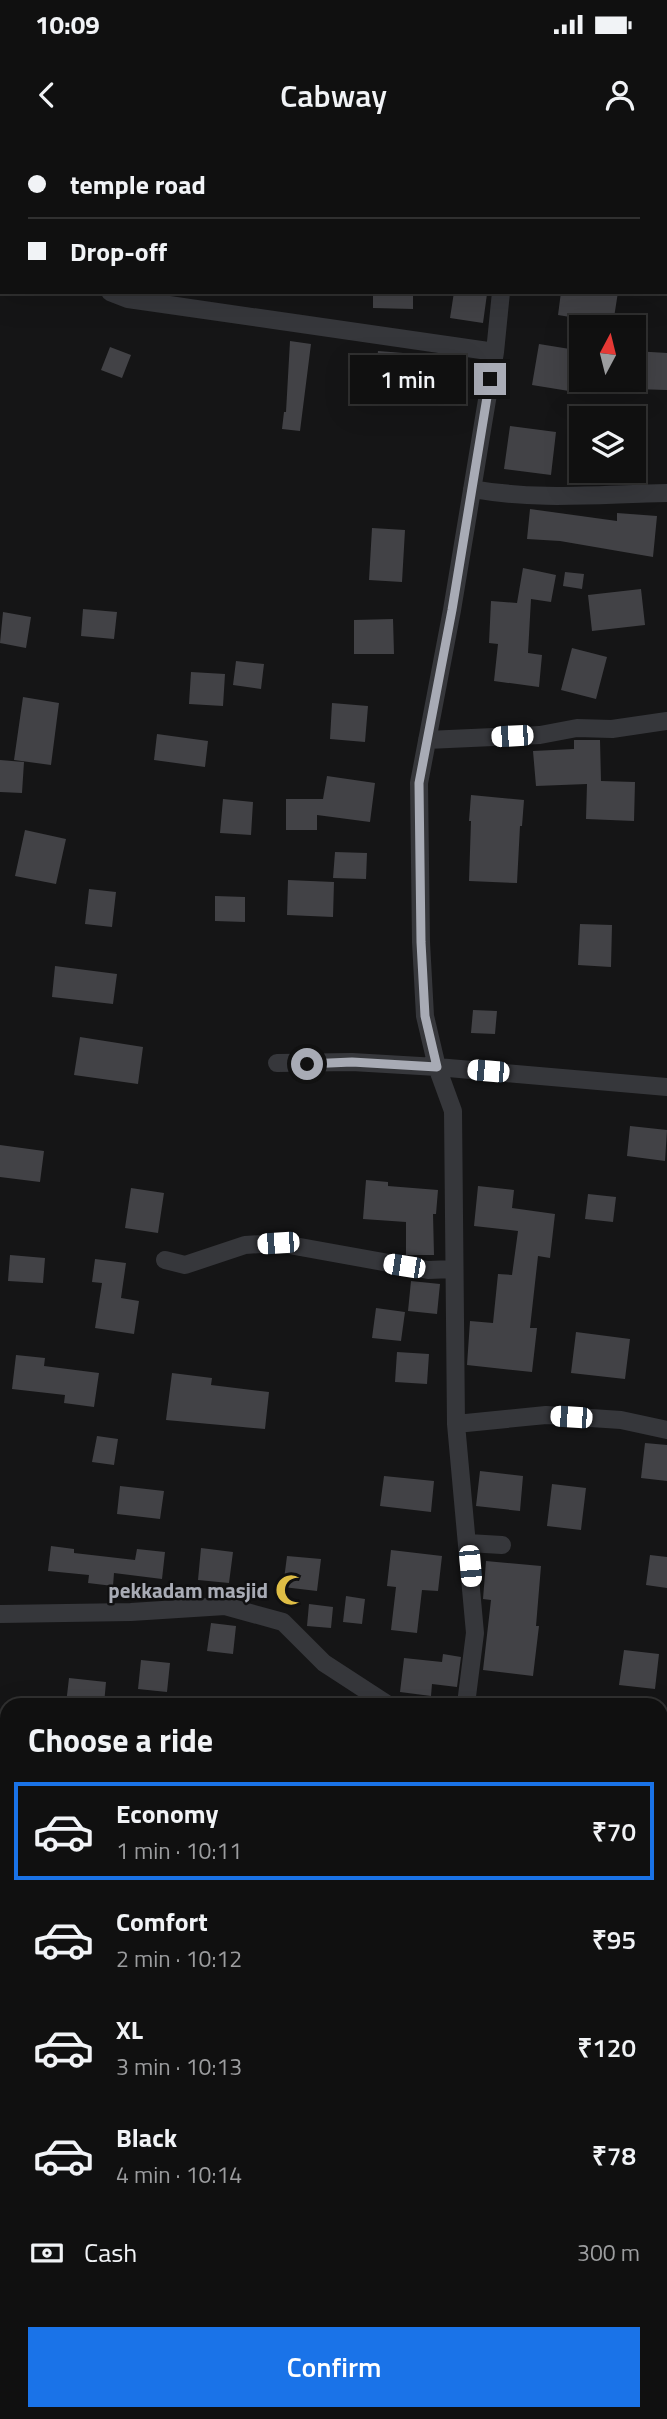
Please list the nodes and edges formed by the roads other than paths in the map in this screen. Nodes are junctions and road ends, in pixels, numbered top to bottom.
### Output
1 (115, 294) edge
2 (501, 294) edge
3 (495, 352) junction
4 (472, 489) junction
5 (667, 493) edge
6 (667, 721) edge
7 (427, 740) junction
8 (278, 1063) dead end
9 (437, 1067) junction
10 (667, 1087) edge
11 (165, 1260) dead end
12 (454, 1269) junction
13 (456, 1424) junction
14 (667, 1430) edge
15 (468, 1543) junction
16 (502, 1545) dead end
17 (0, 1614) edge
18 (378, 1698) edge
19 (467, 1698) edge

1 - 3 street
2 - 3 street
3 - 4 street
4 - 5 street
4 - 7 street
6 - 7 street
7 - 9 street
8 - 9 street
9 - 10 street
9 - 12 street
11 - 12 street
12 - 13 street
13 - 14 street
13 - 15 street
15 - 16 street
15 - 19 street
17 - 18 street

